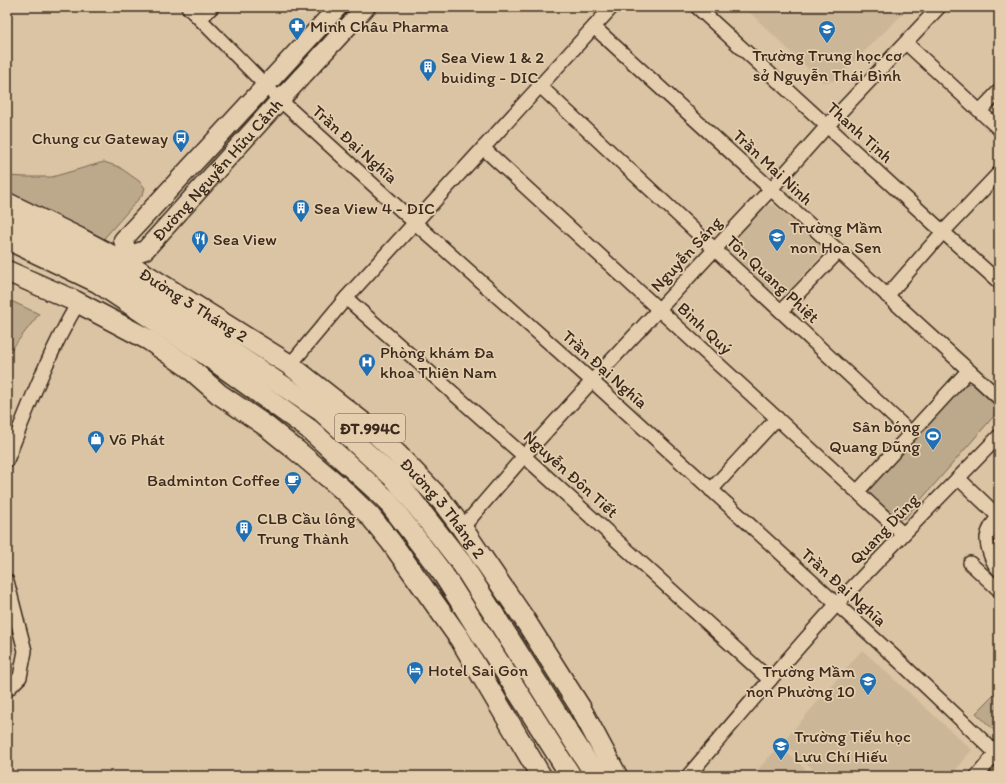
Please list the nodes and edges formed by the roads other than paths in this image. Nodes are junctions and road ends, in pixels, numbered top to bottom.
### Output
1 (188, 7) edge
2 (212, 7) edge
3 (338, 7) edge
4 (366, 7) edge
5 (612, 7) edge
6 (697, 7) edge
7 (939, 7) edge
8 (200, 20) junction
9 (594, 27) junction
10 (906, 43) junction
11 (266, 85) junction
12 (540, 86) junction
13 (999, 91) edge
14 (280, 100) junction
15 (980, 112) junction
16 (827, 126) junction
17 (999, 129) edge
18 (483, 148) junction
19 (999, 173) edge
20 (771, 189) junction
21 (7, 203) edge
22 (7, 222) edge
23 (414, 222) junction
24 (943, 232) junction
25 (7, 239) edge
26 (715, 249) junction
27 (839, 252) junction
28 (115, 268) junction
29 (7, 271) edge
30 (999, 282) edge
31 (887, 296) junction
32 (346, 298) junction
33 (78, 303) junction
34 (659, 310) junction
35 (781, 311) junction
36 (202, 352) junction
37 (290, 365) junction
38 (968, 370) junction
39 (196, 374) junction
40 (592, 381) junction
41 (999, 398) edge
42 (274, 404) junction
43 (777, 418) junction
44 (258, 420) junction
45 (911, 433) junction
46 (999, 436) edge
47 (524, 456) junction
48 (7, 460) edge
49 (355, 470) junction
50 (958, 478) junction
51 (341, 488) junction
52 (711, 490) junction
53 (857, 492) junction
54 (999, 516) edge
55 (462, 528) junction
56 (903, 534) junction
57 (970, 564) dead end
58 (999, 570) edge
59 (7, 581) edge
60 (999, 590) edge
61 (837, 604) junction
62 (770, 680) junction
63 (7, 690) edge
64 (998, 755) edge
65 (541, 776) edge
66 (571, 776) edge
67 (596, 776) edge
68 (618, 776) edge
69 (688, 776) edge
70 (978, 776) edge

1 - 8 street, Trần Đại Nghĩa
2 - 8 street
3 - 11 main road, Đường Nguyễn Hữu Cảnh
4 - 14 main road, Đường Nguyễn Hữu Cảnh
5 - 9 street
6 - 16 street, Thanh Tịnh
7 - 10 street, Nguyễn Sáng
8 - 11 street, Trần Đại Nghĩa
9 - 12 street
9 - 20 street, Trần Mai Ninh
10 - 15 street
10 - 16 street, Nguyễn Sáng
11 - 14 street, Trần Đại Nghĩa
11 - 28 main road, Đường Nguyễn Hữu Cảnh
12 - 18 street
12 - 26 street, Tôn Quang Phiệt
13 - 15 street
14 - 23 street, Trần Đại Nghĩa
14 - 28 main road, Đường Nguyễn Hữu Cảnh
15 - 17 street
16 - 20 street, Nguyễn Sáng
16 - 24 street, Thanh Tịnh
18 - 23 street
18 - 34 street, Bình Quý
19 - 24 street
20 - 26 street, Nguyễn Sáng
20 - 27 street, Trần Mai Ninh
21 - 28 main road, Đường 3 Tháng 2 / ĐT.994C
22 - 28 main road, Đường 3 Tháng 2 / ĐT.994C
23 - 32 street
23 - 40 street, Trần Đại Nghĩa
24 - 30 street, Thanh Tịnh
24 - 31 street
25 - 28 main road, Đường 3 Tháng 2 / ĐT.994C
26 - 34 street, Nguyễn Sáng
26 - 35 street, Tôn Quang Phiệt
27 - 31 street, Trần Mai Ninh
27 - 35 street
28 - 33 main road
28 - 36 main road, Đường 3 Tháng 2 / ĐT.994C
28 - 37 main road, Đường 3 Tháng 2 / ĐT.994C
28 - 67 main road, Đường 3 Tháng 2 / ĐT.994C
29 - 33 main road
31 - 38 street, Trần Mai Ninh
32 - 37 street
32 - 47 street, Nguyễn Đôn Tiết
33 - 39 main road
33 - 48 street
34 - 40 street, Nguyễn Sáng
34 - 43 street, Bình Quý
35 - 45 street, Tôn Quang Phiệt
36 - 39 main road
36 - 42 main road, Đường 3 Tháng 2 / ĐT.994C
37 - 55 main road, Đường 3 Tháng 2 / ĐT.994C
38 - 41 street, Trần Mai Ninh
38 - 45 street
39 - 44 main road
40 - 47 street, Nguyễn Sáng
40 - 52 street, Trần Đại Nghĩa
42 - 44 main road
42 - 49 main road, Đường 3 Tháng 2 / ĐT.994C
43 - 52 street
43 - 53 street, Bình Quý
44 - 51 main road
45 - 53 street
46 - 50 street, Quang Dũng
47 - 55 street, Nguyễn Sáng
47 - 62 street, Nguyễn Đôn Tiết
49 - 51 main road
49 - 66 main road, Đường 3 Tháng 2 / ĐT.994C
50 - 54 street
50 - 56 street, Quang Dũng
51 - 65 main road
52 - 61 street, Trần Đại Nghĩa
53 - 56 street, Bình Quý
54 - 58 street
55 - 68 main road, Đường 3 Tháng 2 / ĐT.994C
56 - 61 street, Quang Dũng
57 - 60 street
59 - 63 street
61 - 62 street, Quang Dũng
61 - 64 street, Trần Đại Nghĩa
62 - 69 street, Quang Dũng
64 - 70 street

